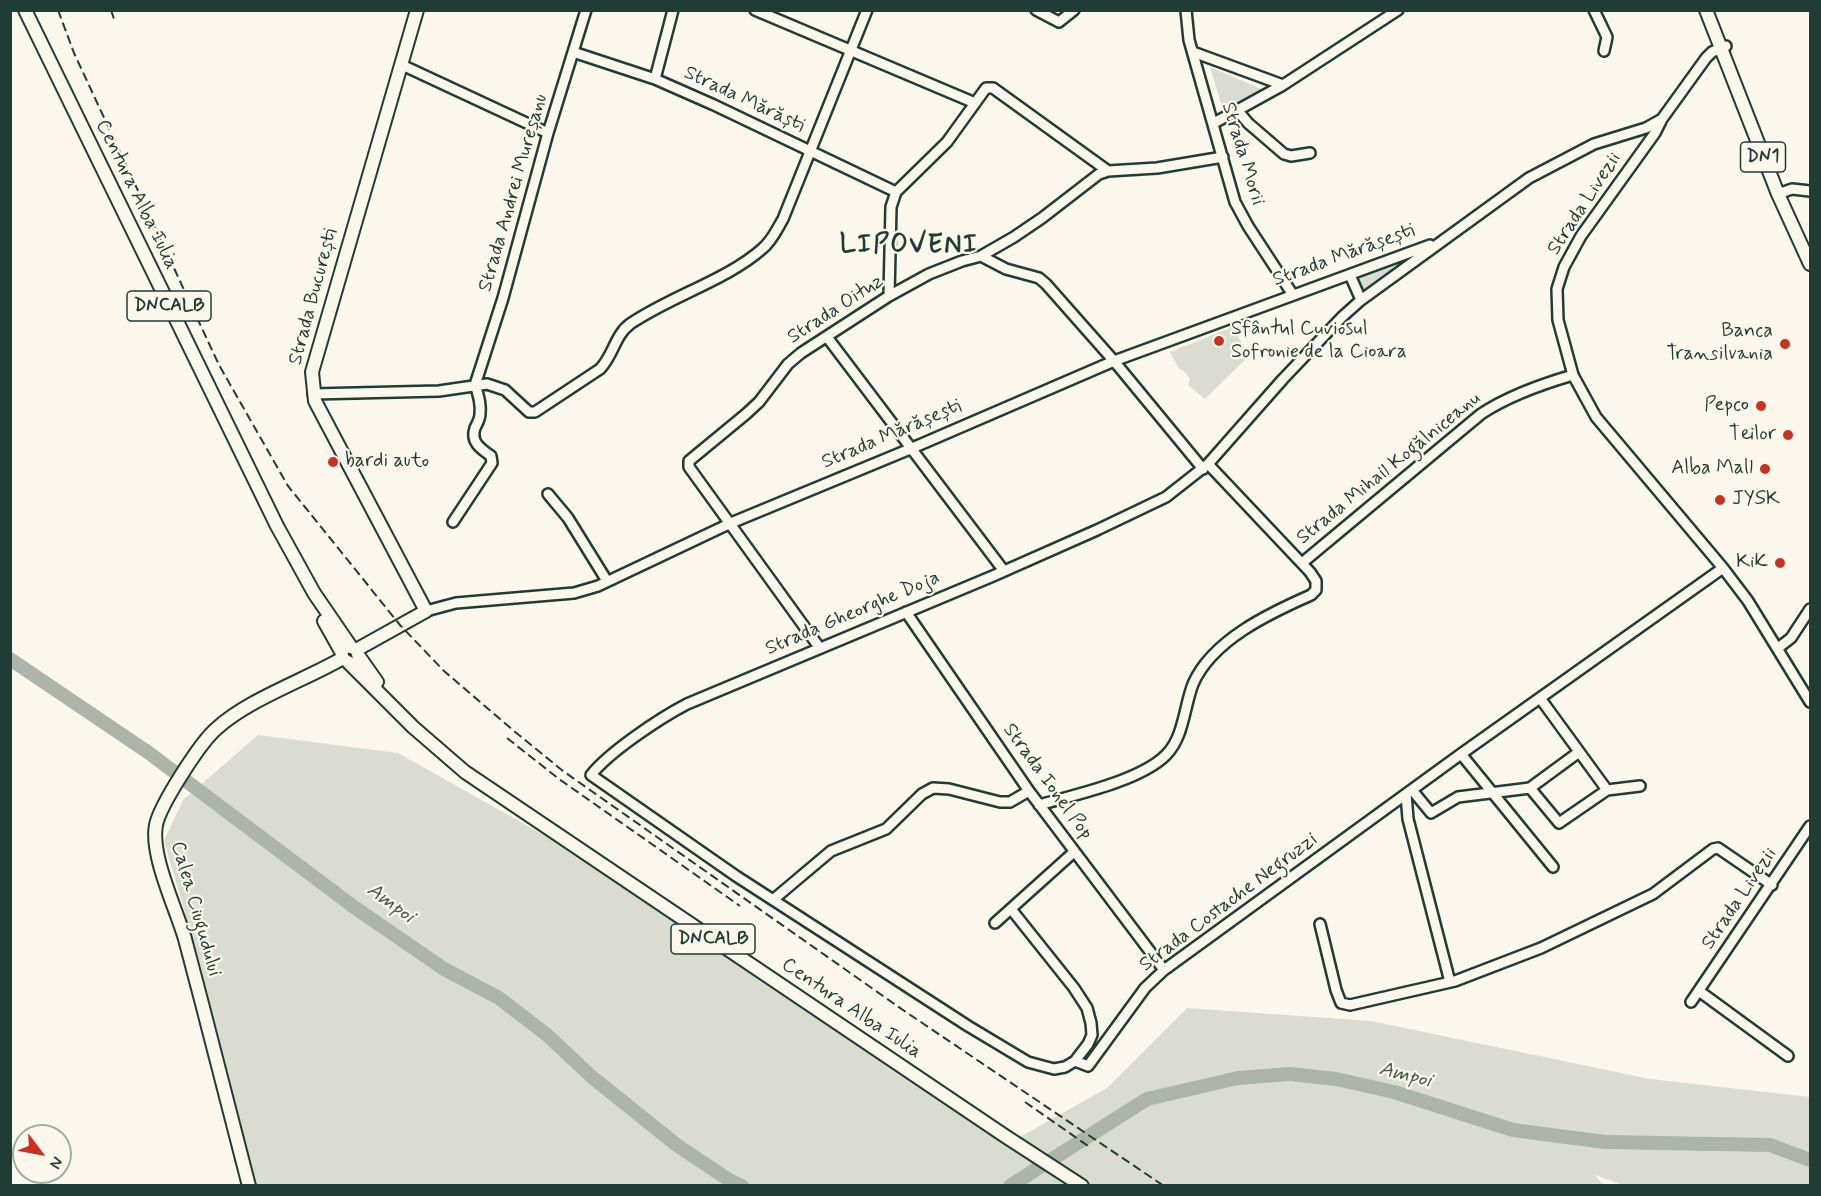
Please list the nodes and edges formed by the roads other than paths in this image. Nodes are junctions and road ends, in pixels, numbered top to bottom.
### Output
1 (25, 10) edge
2 (417, 10) edge
3 (586, 10) edge
4 (672, 10) edge
5 (755, 10) edge
6 (867, 10) edge
7 (1036, 10) edge
8 (1074, 10) edge
9 (1186, 10) edge
10 (1398, 10) edge
11 (1594, 10) edge
12 (1706, 10) edge
13 (1713, 10) edge
14 (1723, 47) junction
15 (850, 50) junction
16 (1604, 51) dead end
17 (573, 52) junction
18 (1192, 52) junction
19 (402, 65) junction
20 (655, 80) junction
21 (1283, 85) junction
22 (975, 103) junction
23 (1238, 111) junction
24 (1662, 119) junction
25 (1214, 123) junction
26 (548, 133) junction
27 (809, 150) junction
28 (1310, 153) dead end
29 (1223, 157) junction
30 (1108, 171) junction
31 (1810, 191) edge
32 (896, 192) junction
33 (1782, 192) junction
34 (1443, 240) junction
35 (1810, 247) edge
36 (981, 256) junction
37 (1810, 264) edge
38 (1350, 275) junction
39 (1293, 295) junction
40 (889, 296) junction
41 (1361, 300) junction
42 (827, 337) junction
43 (1114, 361) junction
44 (1574, 375) junction
45 (475, 385) junction
46 (313, 394) junction
47 (910, 449) junction
48 (1206, 466) junction
49 (548, 494) dead end
50 (453, 522) dead end
51 (731, 523) junction
52 (1302, 563) junction
53 (1724, 568) junction
54 (1004, 571) junction
55 (607, 581) junction
56 (1810, 609) edge
57 (426, 611) junction
58 (906, 612) junction
59 (819, 647) junction
60 (1778, 648) junction
61 (349, 654) junction
62 (1540, 698) junction
63 (1810, 702) edge
64 (1579, 752) junction
65 (1461, 754) junction
66 (1640, 786) dead end
67 (1530, 788) junction
68 (1606, 790) junction
69 (1029, 791) junction
70 (1409, 792) junction
71 (1491, 793) junction
72 (1039, 805) junction
73 (1810, 826) edge
74 (1074, 852) junction
75 (1553, 867) dead end
76 (1772, 885) junction
77 (774, 899) junction
78 (1011, 909) junction
79 (995, 923) dead end
80 (1320, 924) dead end
81 (1164, 970) junction
82 (1450, 982) junction
83 (1699, 991) junction
84 (1691, 1002) dead end
85 (1788, 1056) dead end
86 (1075, 1061) junction
87 (1078, 1183) edge
88 (249, 1185) edge

1 - 61 main road, Centura Alba Iulia / DNCALB
2 - 19 main road, Strada București
3 - 17 street, Strada Andrei Mureșanu
4 - 20 street
5 - 15 street
6 - 15 street
7 - 8 street
9 - 18 street, Strada Morii
10 - 21 street
11 - 16 street
12 - 14 main road, DN1
13 - 14 main road, DN1
14 - 24 street, Strada Gheorghe Doja
14 - 33 main road, DN1
15 - 22 street
15 - 27 street
17 - 20 street, Strada Mărăști
17 - 26 street, Strada Andrei Mureșanu
18 - 21 street
18 - 25 street, Strada Morii
19 - 26 street
19 - 46 main road, Strada București
20 - 27 street, Strada Mărăști
21 - 23 street
22 - 30 street
22 - 32 street
23 - 25 street
23 - 28 street
24 - 34 street, Strada Gheorghe Doja
24 - 44 street, Strada Livezii
25 - 29 street, Strada Morii
26 - 45 street, Strada Andrei Mureșanu
27 - 32 street, Strada Mărăști
27 - 45 street
29 - 30 street
29 - 39 street, Strada Morii
30 - 36 street, Strada Oituz
31 - 33 street
32 - 40 street
33 - 35 main road, DN1
33 - 37 main road, DN1
34 - 38 street, Strada Mărășești
34 - 41 street, Strada Gheorghe Doja
36 - 40 street, Strada Oituz
36 - 43 street
38 - 39 street, Strada Mărășești
38 - 41 street
39 - 43 street, Strada Mărășești
40 - 42 street, Strada Oituz
41 - 48 street, Strada Gheorghe Doja
42 - 47 street
42 - 51 street, Strada Oituz
43 - 47 street, Strada Mărășești
43 - 48 street
44 - 52 street, Strada Mihail Kogălniceanu
44 - 53 street, Strada Livezii
45 - 46 street
45 - 50 street, Strada Andrei Mureșanu
46 - 57 main road, Strada București
47 - 51 street, Strada Mărășești
47 - 54 street
48 - 52 street
48 - 54 street, Strada Gheorghe Doja
49 - 55 street
51 - 55 street, Strada Mărășești
51 - 59 street
52 - 72 street, Strada Mihail Kogălniceanu
53 - 60 street, Strada Livezii
53 - 62 street, Strada Costache Negruzzi
54 - 58 street, Strada Gheorghe Doja
55 - 57 street, Strada Mărășești
56 - 60 street
57 - 61 main road, Strada Mărășești
58 - 59 street, Strada Gheorghe Doja
58 - 69 street, Strada Ionel Pop
59 - 77 street, Strada Gheorghe Doja
60 - 63 street, Strada Livezii
61 - 87 main road, Centura Alba Iulia / DNCALB
61 - 88 main road, Calea Ciugudului
62 - 64 street
62 - 65 street, Strada Costache Negruzzi
64 - 67 street
64 - 68 street
65 - 70 street, Strada Costache Negruzzi
65 - 71 street
66 - 68 street
67 - 68 street
67 - 71 street
69 - 72 street, Strada Ionel Pop
69 - 77 street
70 - 71 street
70 - 81 street, Strada Costache Negruzzi
70 - 82 street
71 - 75 street
72 - 74 street, Strada Ionel Pop
73 - 76 street, Strada Livezii
74 - 78 street
74 - 81 street, Strada Ionel Pop
76 - 82 street
76 - 83 street, Strada Livezii
77 - 86 street, Strada Gheorghe Doja
78 - 79 street
78 - 86 street
80 - 82 street
81 - 86 street, Strada Costache Negruzzi
83 - 84 street, Strada Livezii
83 - 85 street

